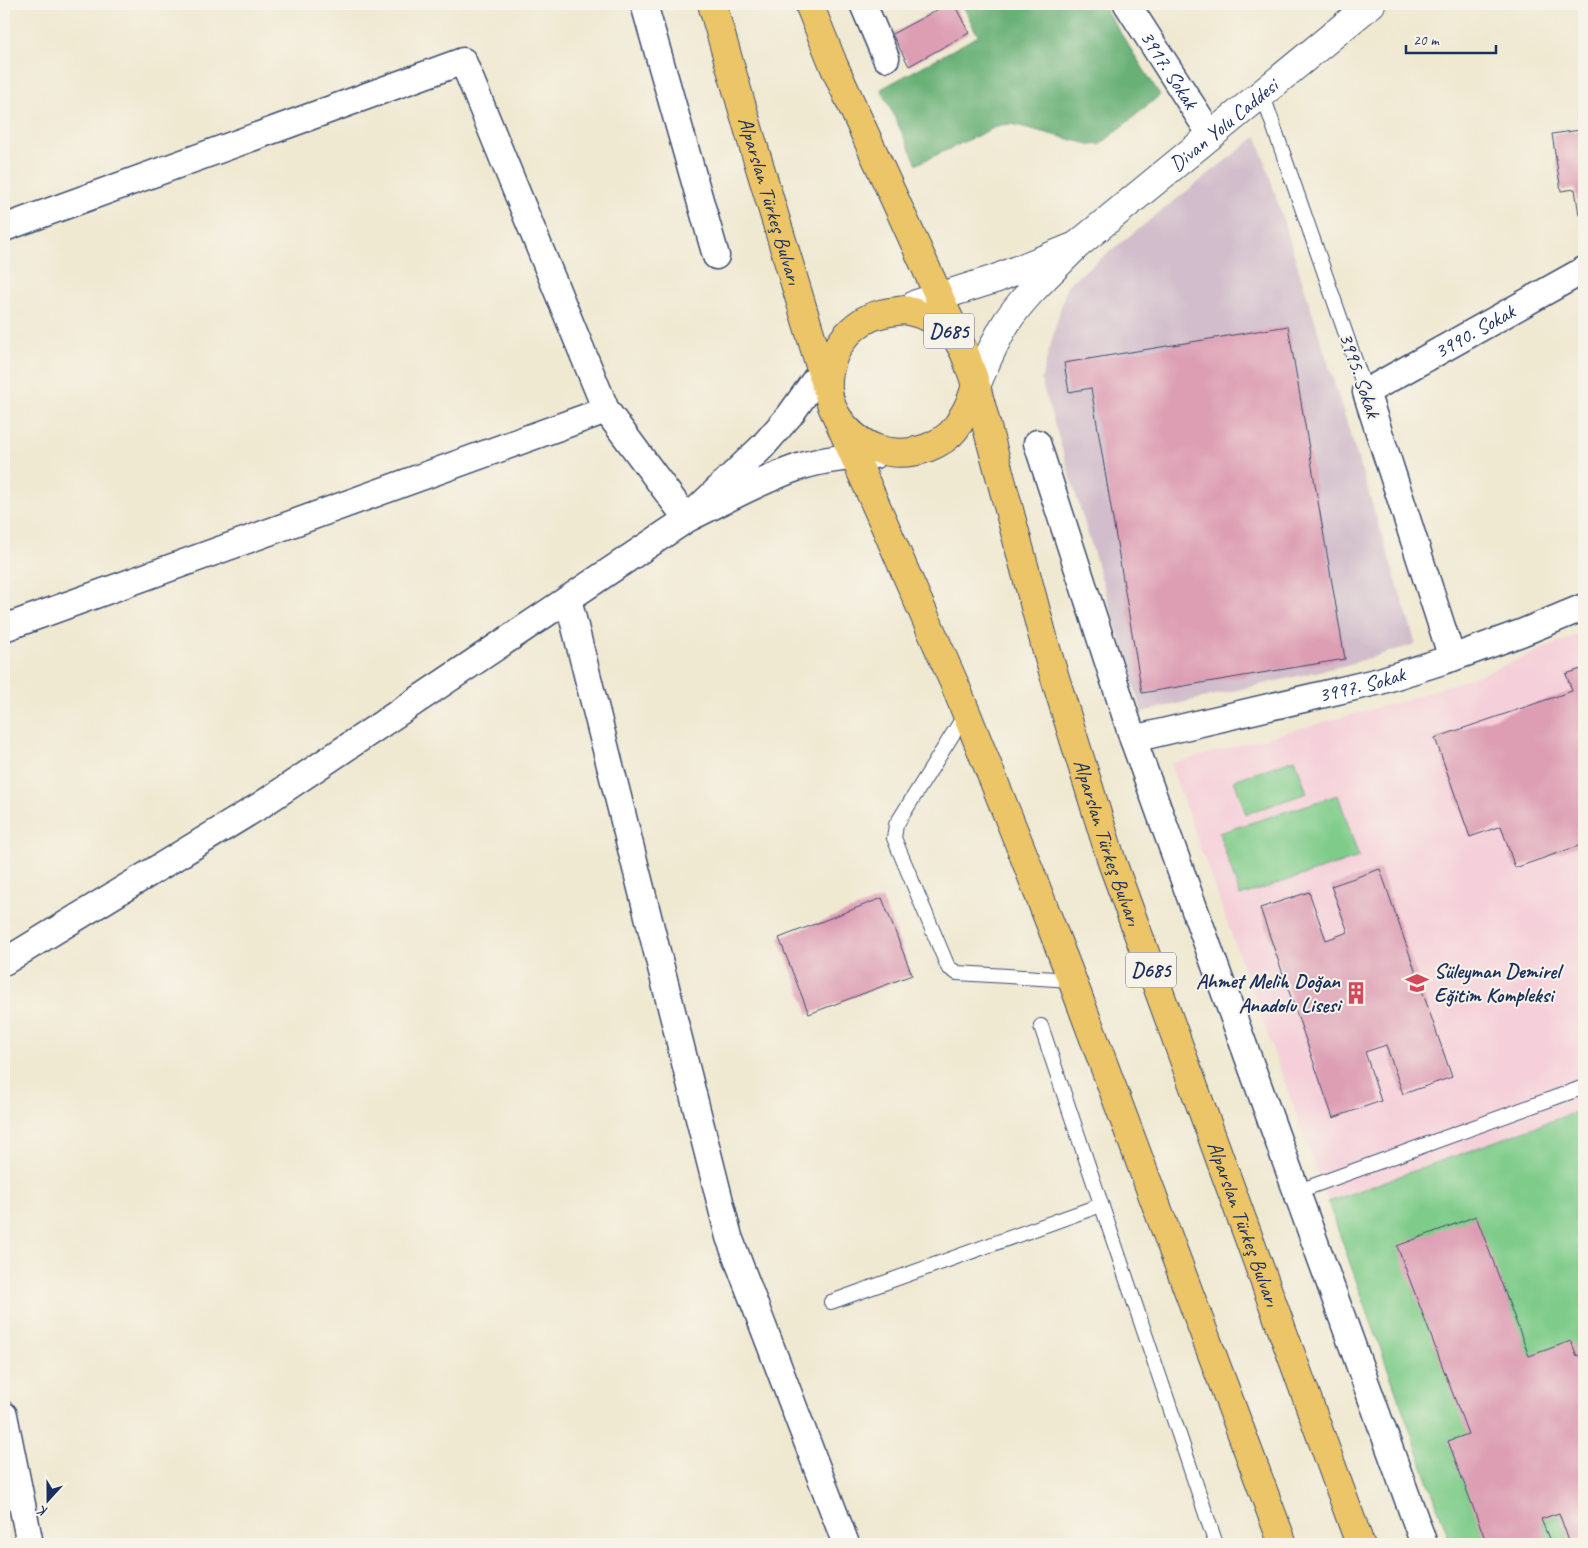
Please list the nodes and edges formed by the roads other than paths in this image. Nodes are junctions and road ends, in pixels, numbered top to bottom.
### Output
1 (644, 4) edge
2 (712, 4) edge
3 (809, 4) edge
4 (863, 4) edge
5 (1127, 4) edge
6 (1371, 4) edge
7 (886, 58) dead end
8 (1262, 93) junction
9 (1211, 135) junction
10 (4, 228) edge
11 (1076, 246) junction
12 (716, 256) dead end
13 (1584, 270) edge
14 (940, 297) junction
15 (883, 312) junction
16 (961, 344) junction
17 (831, 385) junction
18 (976, 386) junction
19 (1366, 392) junction
20 (606, 410) junction
21 (1037, 443) dead end
22 (892, 454) junction
23 (854, 457) junction
24 (687, 518) junction
25 (568, 599) junction
26 (1584, 607) edge
27 (4, 628) edge
28 (1452, 658) junction
29 (966, 713) junction
30 (1133, 739) junction
31 (4, 962) edge
32 (1072, 980) junction
33 (1041, 1026) dead end
34 (1584, 1087) edge
35 (1296, 1192) junction
36 (1101, 1205) junction
37 (831, 1302) dead end
38 (4, 1415) edge
39 (10, 1481) edge
40 (30, 1544) edge
41 (846, 1544) edge
42 (1216, 1544) edge
43 (1283, 1544) edge
44 (1360, 1544) edge
45 (1424, 1544) edge

1 - 12 street
2 - 17 highway, Alparslan Türkeş Bulvarı
3 - 14 highway, D685
4 - 7 street
5 - 9 street, 3917. Sokak
6 - 8 street, Divan Yolu Caddesi
8 - 9 street, Divan Yolu Caddesi
8 - 19 lane, 3995. Sokak
9 - 11 street, Divan Yolu Caddesi
10 - 20 street
11 - 14 street, Divan Yolu Caddesi
11 - 18 street, Divan Yolu Caddesi
13 - 19 street, 3990. Sokak
14 - 15 street, Divan Yolu Caddesi
14 - 16 highway, D685
15 - 16 highway, D685
15 - 17 highway, D685
16 - 18 highway, D685
17 - 22 highway
17 - 23 highway, Alparslan Türkeş Bulvarı
17 - 24 street
18 - 22 highway
18 - 44 highway, Alparslan Türkeş Bulvarı / D685
19 - 28 street, 3995. Sokak
20 - 24 street
20 - 27 street
21 - 30 street
22 - 23 street
23 - 24 street
23 - 29 highway, Alparslan Türkeş Bulvarı
24 - 25 street
25 - 31 street
25 - 41 street
26 - 28 street, 3997. Sokak
28 - 30 street, 3997. Sokak
29 - 32 highway, Alparslan Türkeş Bulvarı
29 - 32 lane
30 - 35 street
32 - 43 highway, Alparslan Türkeş Bulvarı
33 - 36 lane
34 - 35 lane
35 - 45 street
36 - 37 lane
36 - 42 lane
38 - 39 street
39 - 40 street

